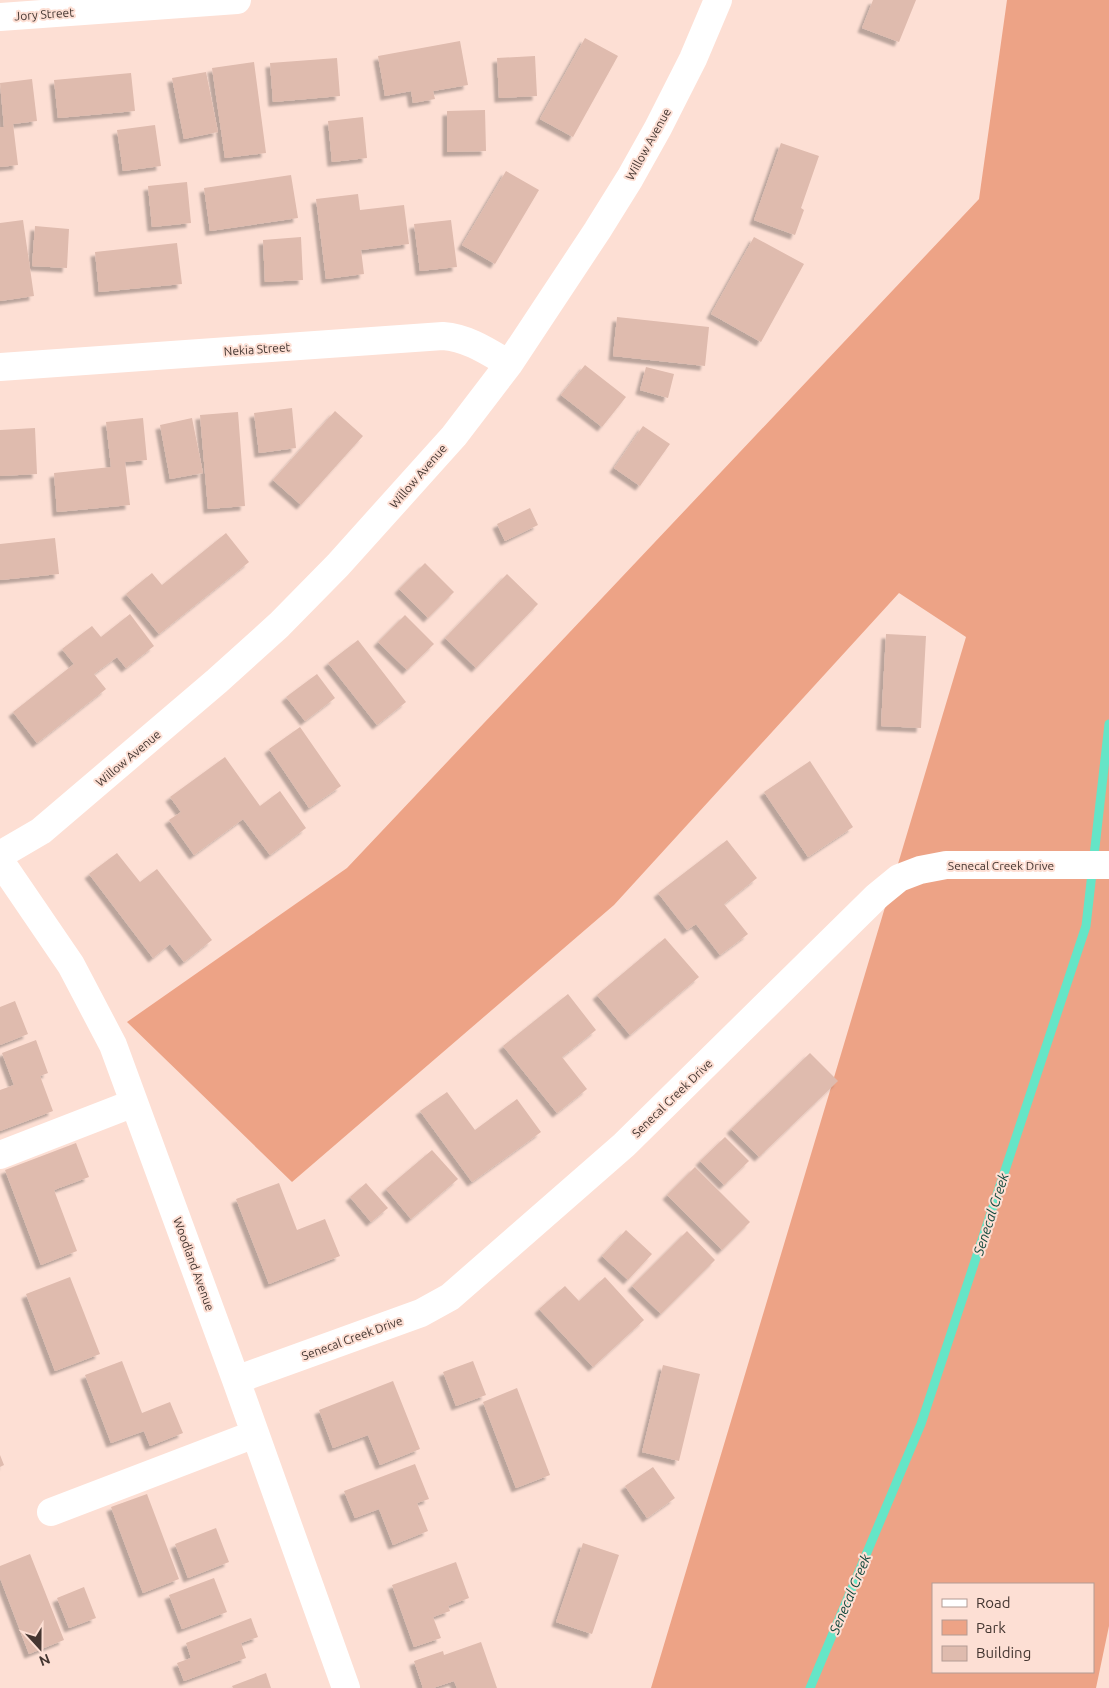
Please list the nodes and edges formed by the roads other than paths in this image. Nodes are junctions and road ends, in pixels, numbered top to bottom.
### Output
1 (237, 0) edge
2 (718, 0) edge
3 (0, 17) edge
4 (508, 364) junction
5 (0, 367) edge
6 (0, 855) edge
7 (0, 861) edge
8 (1109, 865) edge
9 (134, 1103) junction
10 (0, 1156) edge
11 (236, 1380) junction
12 (255, 1434) junction
13 (51, 1512) dead end
14 (346, 1688) edge

1 - 3 street, Jory Street
2 - 4 street, Willow Avenue
4 - 5 street, Nekia Street
4 - 6 street, Willow Avenue
7 - 9 street, Woodland Avenue
8 - 11 street, Senecal Creek Drive
9 - 10 street
9 - 11 street, Woodland Avenue
11 - 12 street, Woodland Avenue
12 - 13 street
12 - 14 street, Woodland Avenue

